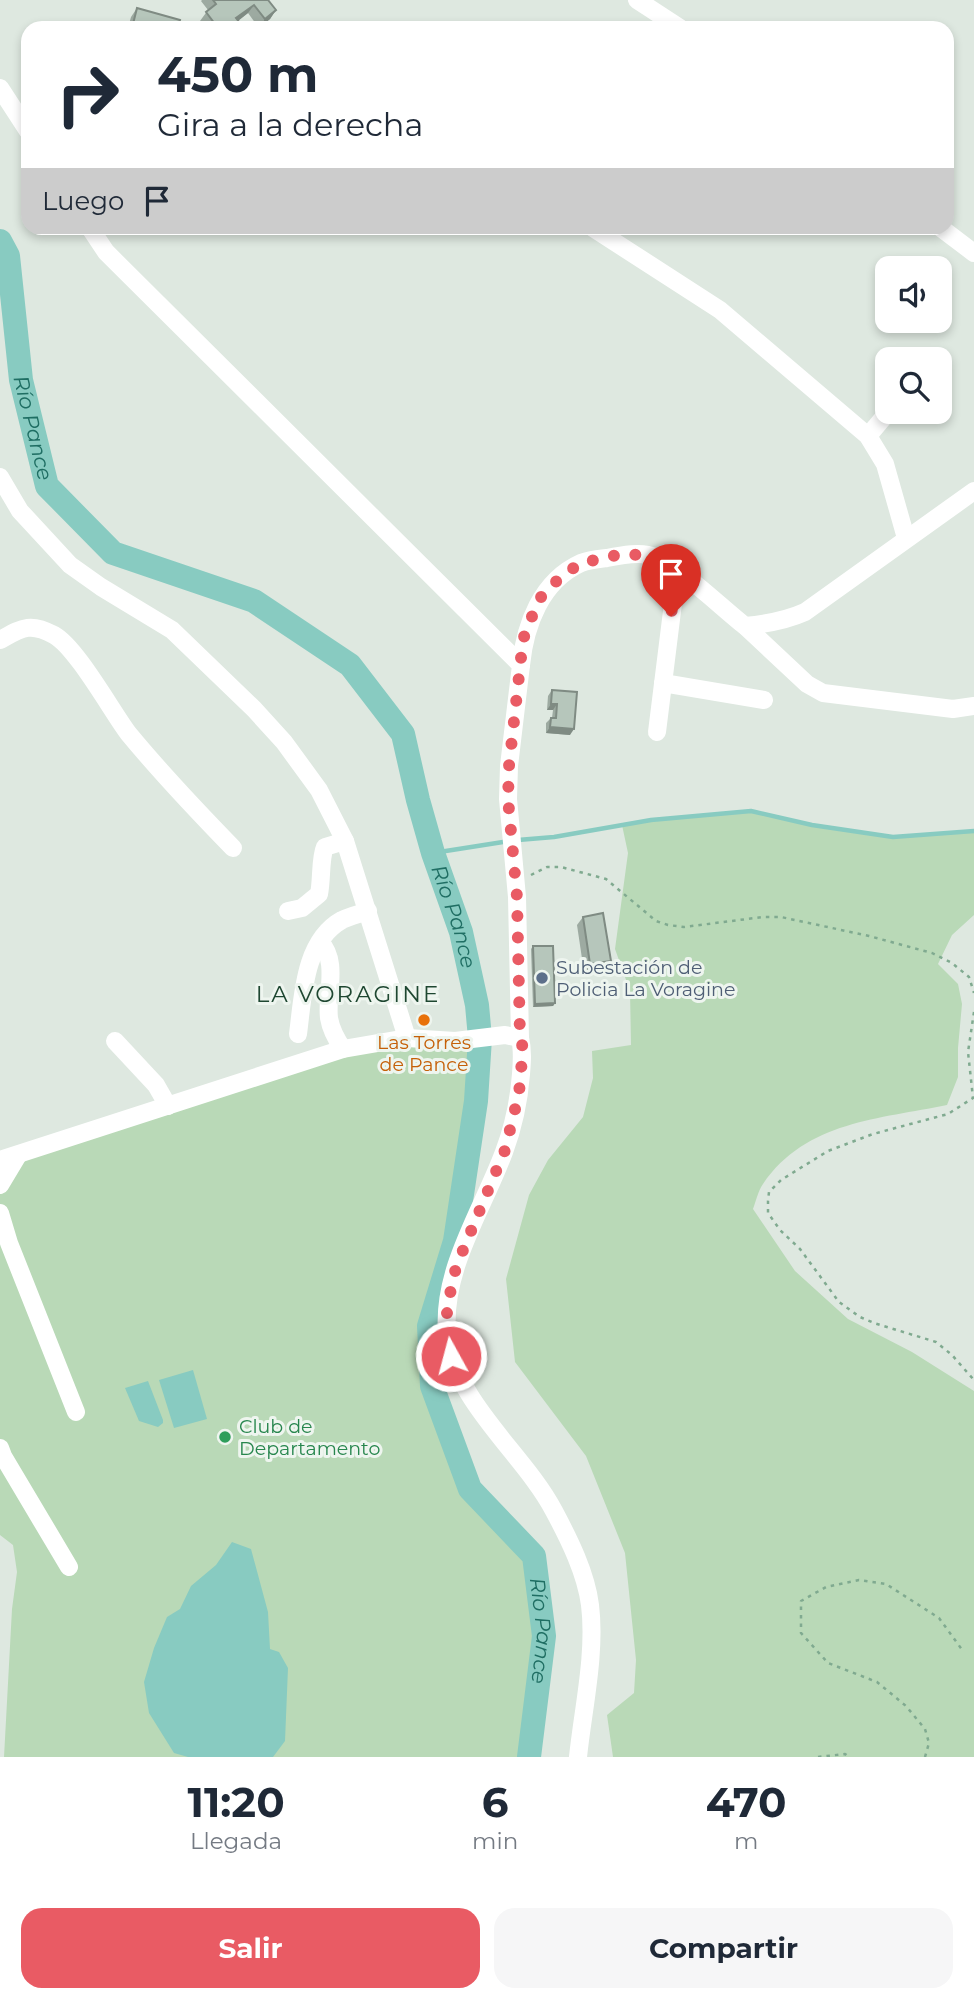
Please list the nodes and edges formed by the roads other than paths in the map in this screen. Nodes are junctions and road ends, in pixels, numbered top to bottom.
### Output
1 (637, 0) edge
2 (672, 21) edge
3 (0, 88) edge
4 (21, 120) edge
5 (94, 235) edge
6 (604, 235) edge
7 (950, 235) edge
8 (974, 253) edge
9 (878, 424) edge
10 (868, 436) junction
11 (0, 477) edge
12 (974, 491) edge
13 (906, 538) junction
14 (677, 571) junction
15 (745, 626) junction
16 (0, 640) edge
17 (521, 665) junction
18 (663, 684) junction
19 (764, 700) dead end
20 (974, 706) edge
21 (657, 732) dead end
22 (345, 841) junction
23 (233, 848) dead end
24 (288, 911) dead end
25 (368, 911) junction
26 (320, 942) junction
27 (299, 1034) dead end
28 (513, 1036) junction
29 (407, 1038) junction
30 (115, 1041) dead end
31 (342, 1049) junction
32 (168, 1106) junction
33 (9, 1157) edge
34 (0, 1185) edge
35 (0, 1213) edge
36 (5, 1244) edge
37 (76, 1412) dead end
38 (0, 1448) edge
39 (69, 1567) dead end
40 (578, 1757) edge

1 - 2 street
3 - 4 street
5 - 17 street
6 - 10 street
7 - 8 street
9 - 10 street
10 - 13 street
11 - 22 street
12 - 13 street
13 - 15 street
14 - 15 street
14 - 17 street
14 - 18 street
15 - 20 street
16 - 23 street
17 - 28 street
18 - 19 street
18 - 21 street
22 - 24 street
22 - 25 street
25 - 26 street
25 - 29 street
26 - 27 street
26 - 31 street
28 - 29 street
28 - 40 street
29 - 31 street
30 - 32 street
31 - 32 street
32 - 33 street
33 - 34 street
35 - 36 street
36 - 37 street
38 - 39 street

